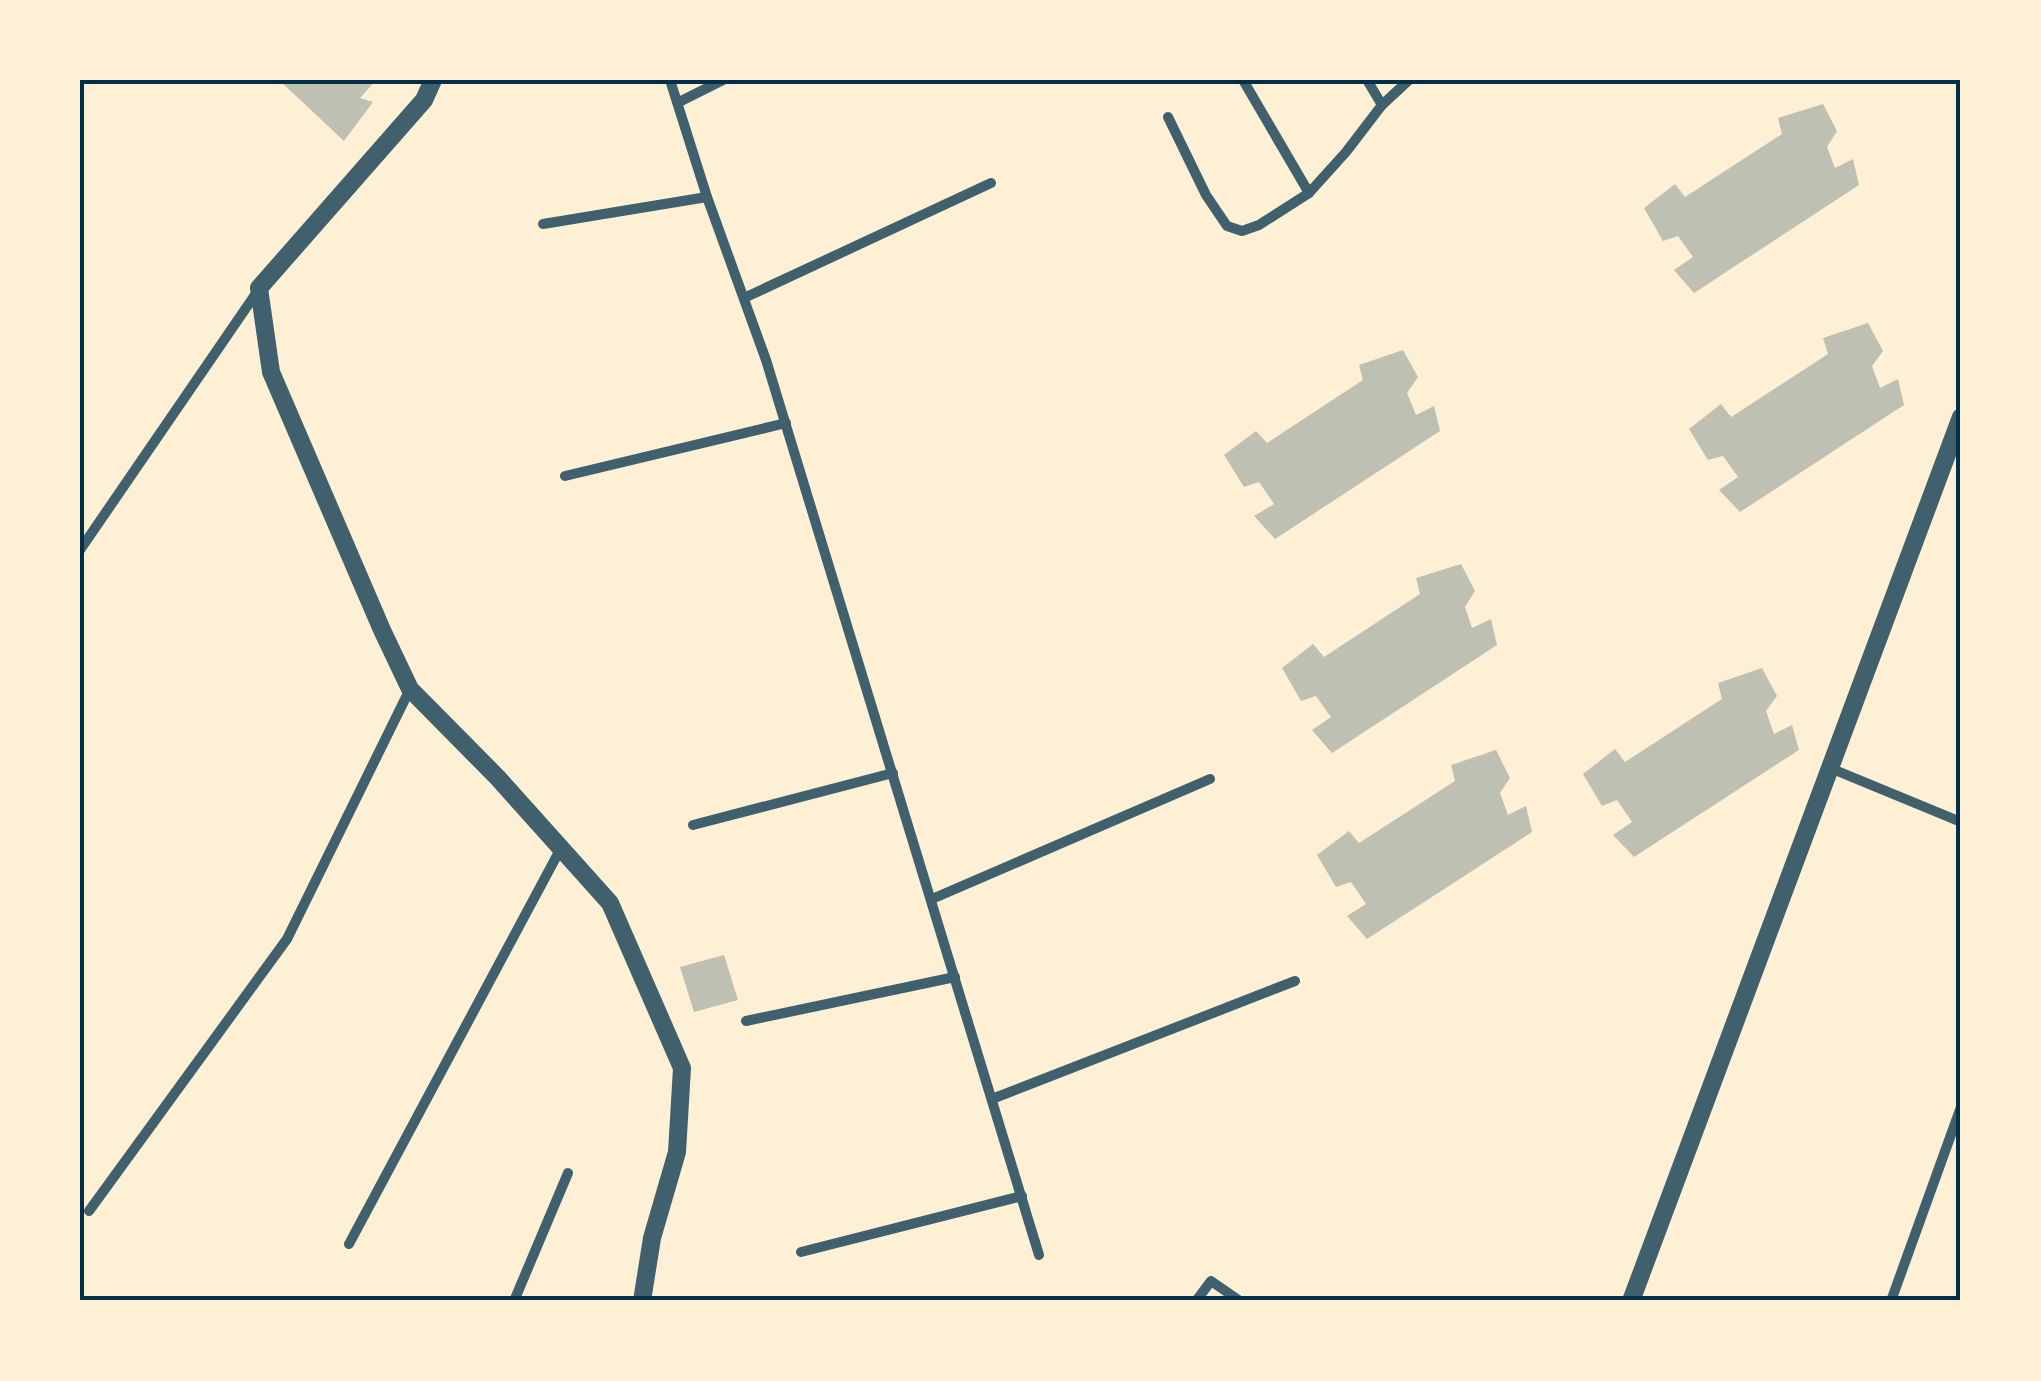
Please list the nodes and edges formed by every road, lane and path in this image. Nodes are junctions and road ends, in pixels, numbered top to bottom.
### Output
1 (433, 80) edge
2 (670, 80) edge
3 (723, 80) edge
4 (1243, 80) edge
5 (1367, 80) edge
6 (1409, 80) edge
7 (678, 102) junction
8 (1382, 104) junction
9 (1168, 116) dead end
10 (992, 183) dead end
11 (1310, 194) junction
12 (707, 197) junction
13 (543, 224) dead end
14 (260, 288) junction
15 (744, 298) junction
16 (1961, 417) edge
17 (786, 423) junction
18 (565, 476) dead end
19 (80, 550) edge
20 (410, 689) junction
21 (1830, 768) junction
22 (892, 773) junction
23 (1210, 779) dead end
24 (1961, 822) edge
25 (694, 825) dead end
26 (561, 848) junction
27 (932, 898) junction
28 (955, 977) junction
29 (1295, 981) dead end
30 (746, 1022) dead end
31 (992, 1099) junction
32 (1961, 1108) edge
33 (568, 1174) dead end
34 (1022, 1196) junction
35 (88, 1211) dead end
36 (349, 1244) dead end
37 (801, 1252) dead end
38 (1039, 1255) dead end
39 (514, 1301) edge
40 (642, 1301) edge
41 (1196, 1301) edge
42 (1240, 1301) edge
43 (1631, 1301) edge
44 (1891, 1301) edge

1 - 14 street
2 - 7 street
3 - 7 street
4 - 11 street
5 - 8 street
6 - 8 street
7 - 12 street
8 - 11 street
9 - 11 street
10 - 15 street
12 - 13 street
12 - 15 street
14 - 19 street
14 - 20 street
15 - 17 street
16 - 21 street
17 - 18 street
17 - 22 street
20 - 26 street
20 - 35 street
21 - 24 street
21 - 43 street
22 - 25 street
22 - 27 street
23 - 27 street
26 - 36 street
26 - 40 street
27 - 28 street
28 - 30 street
28 - 31 street
29 - 31 street
31 - 34 street
32 - 44 street
33 - 39 street
34 - 37 street
34 - 38 street
41 - 42 street

